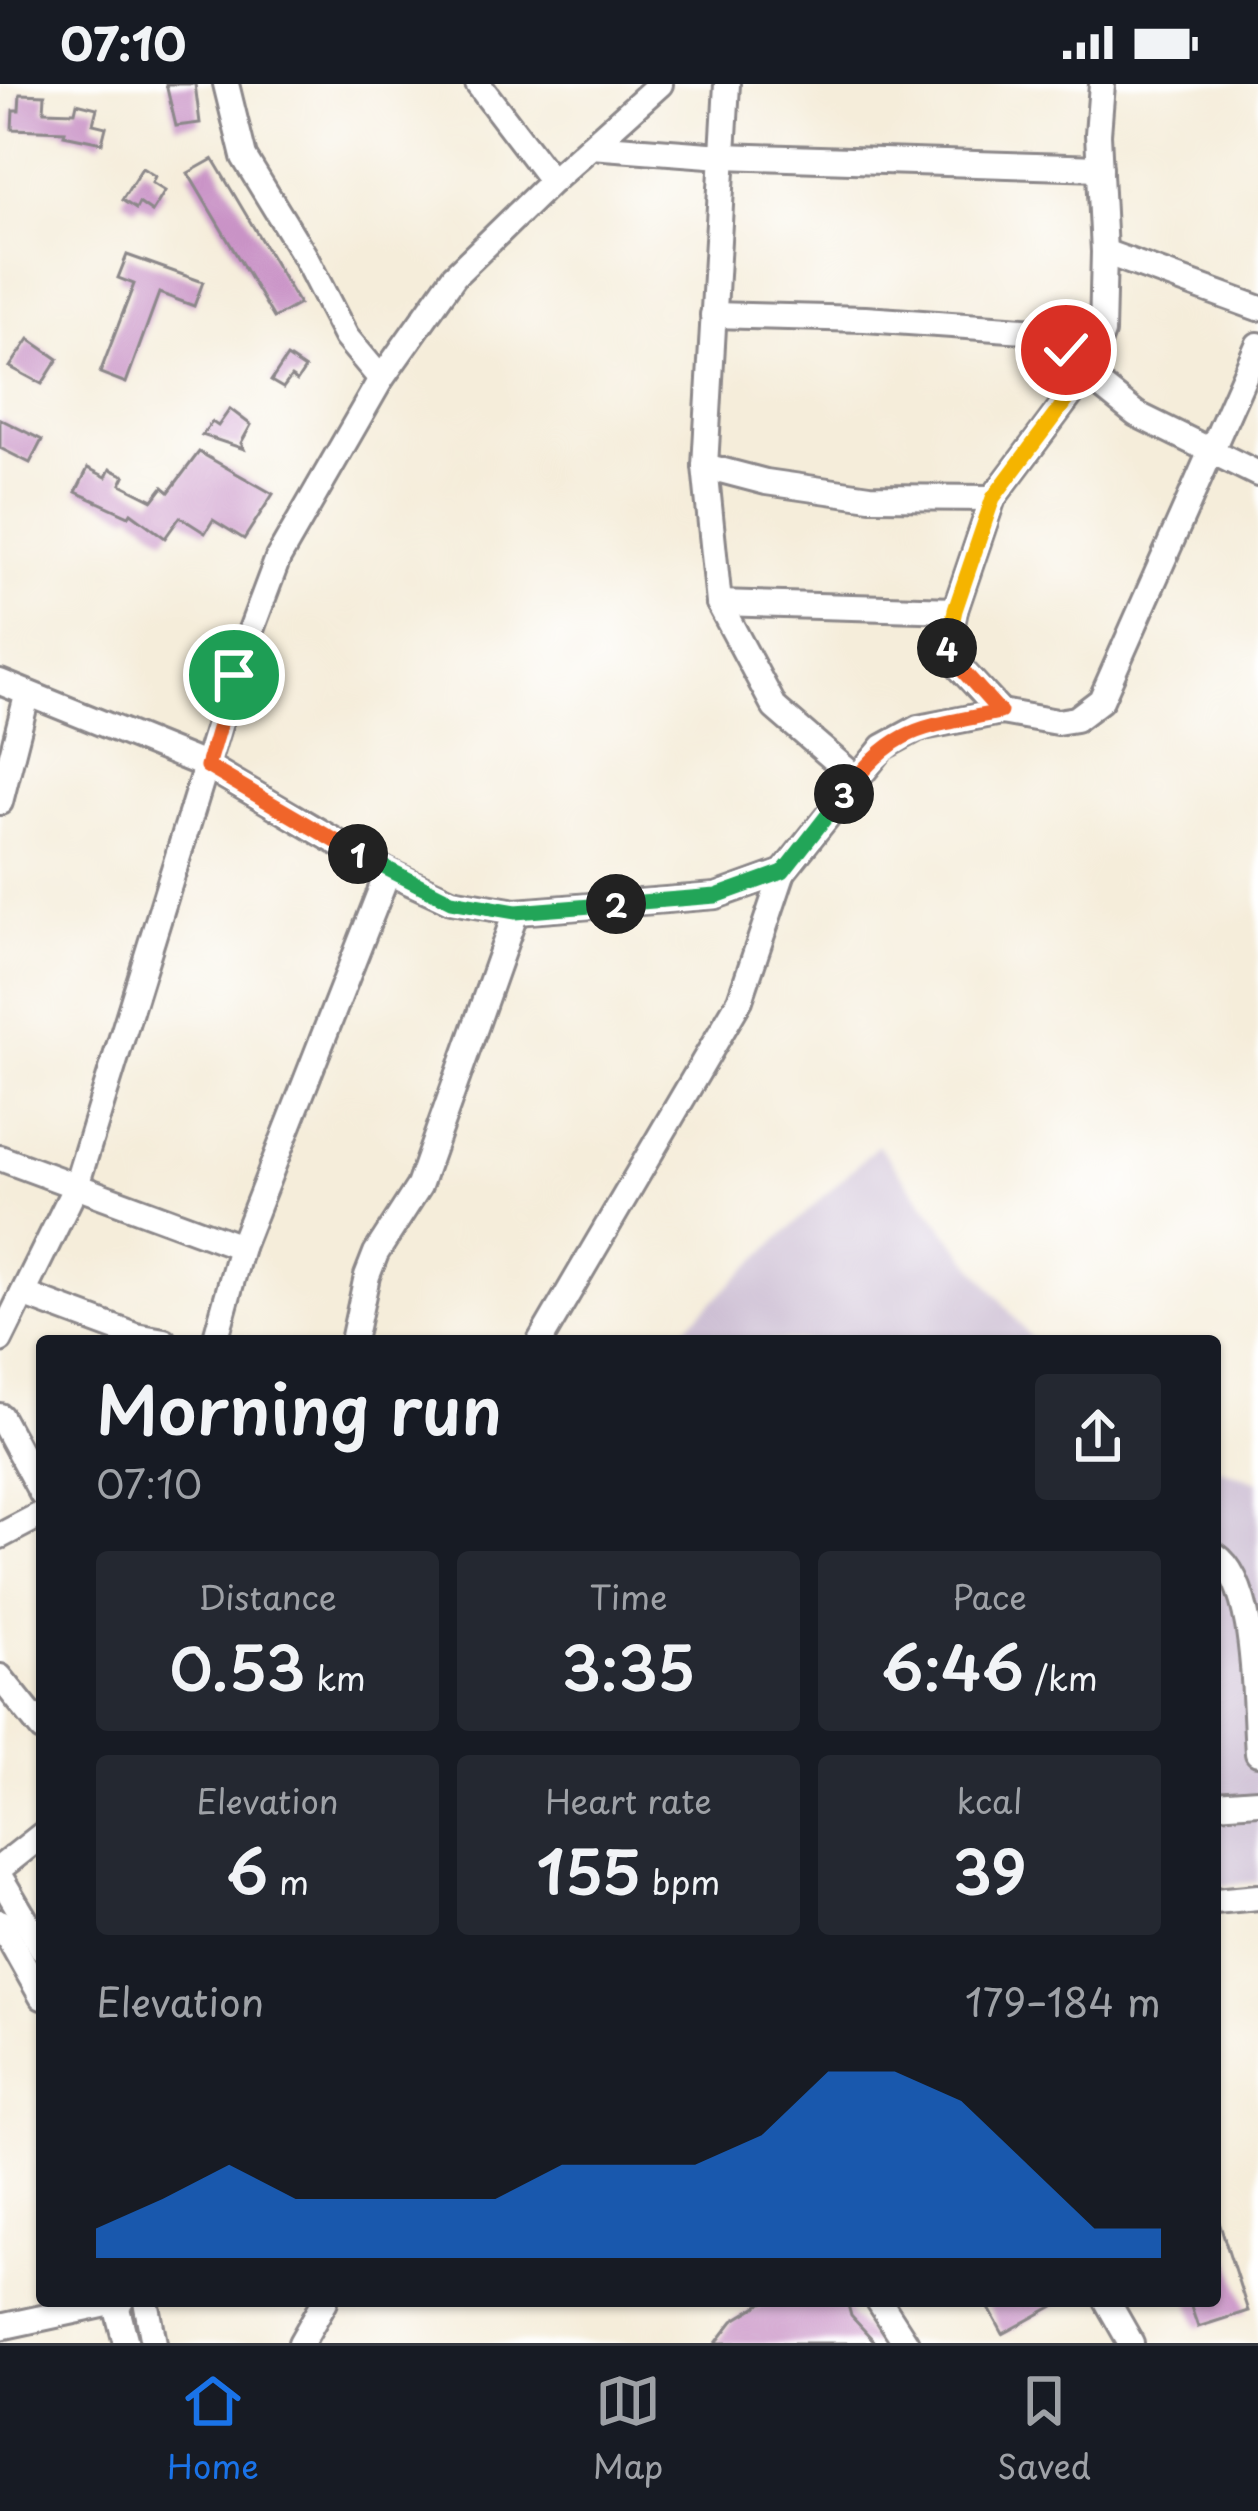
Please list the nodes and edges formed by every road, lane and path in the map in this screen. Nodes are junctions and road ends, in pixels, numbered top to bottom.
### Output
1 (226, 84) edge
2 (478, 84) edge
3 (659, 84) edge
4 (727, 84) edge
5 (1096, 85) edge
6 (590, 146) junction
7 (722, 156) junction
8 (1100, 168) junction
9 (552, 181) junction
10 (1104, 252) junction
11 (1258, 308) edge
12 (713, 315) junction
13 (1258, 345) edge
14 (1086, 374) junction
15 (382, 379) junction
16 (1213, 453) junction
17 (705, 466) junction
18 (1258, 474) edge
19 (993, 498) junction
20 (719, 603) junction
21 (955, 610) junction
22 (0, 682) edge
23 (27, 696) junction
24 (1000, 712) junction
25 (207, 766) junction
26 (856, 778) junction
27 (0, 802) edge
28 (388, 872) junction
29 (783, 872) junction
30 (516, 912) junction
31 (0, 1158) edge
32 (76, 1186) junction
33 (241, 1247) junction
34 (23, 1294) junction
35 (133, 1335) edge
36 (217, 1335) edge
37 (353, 1335) edge
38 (544, 1335) edge
39 (0, 1340) edge
40 (0, 1416) edge
41 (36, 1483) edge
42 (36, 1517) edge
43 (0, 1536) edge
44 (1221, 1559) edge
45 (0, 1677) edge
46 (36, 1722) edge
47 (1258, 1753) edge
48 (1258, 1801) edge
49 (1221, 1804) edge
50 (36, 1840) edge
51 (0, 1873) edge
52 (1258, 1897) edge
53 (1221, 1900) edge
54 (0, 1922) edge
55 (36, 1937) edge
56 (36, 1977) edge
57 (90, 2307) edge
58 (118, 2307) edge
59 (147, 2307) edge
60 (319, 2307) edge
61 (883, 2307) edge
62 (1110, 2307) edge
63 (0, 2327) edge
64 (126, 2343) edge
65 (154, 2343) edge
66 (302, 2343) edge
67 (906, 2343) edge
68 (1130, 2343) edge

1 - 15 street
2 - 9 street
3 - 6 street
4 - 7 street
5 - 8 street
6 - 7 street
6 - 9 street
7 - 8 street
7 - 12 street
8 - 10 street
9 - 15 street
10 - 11 street
10 - 14 street
12 - 14 street
12 - 17 street
13 - 16 street
14 - 16 street
14 - 19 street
15 - 25 street
16 - 18 street
16 - 24 street
17 - 19 street
17 - 20 street
19 - 21 street
20 - 21 street
20 - 26 street
21 - 24 street
22 - 23 street
23 - 25 street
23 - 27 street
24 - 26 street
25 - 28 street
25 - 32 street
26 - 29 street
28 - 30 street
28 - 33 street
29 - 30 street
29 - 38 street
30 - 37 street
31 - 32 street
32 - 33 street
32 - 34 street
33 - 36 street
34 - 35 street
34 - 39 street
40 - 41 street
42 - 43 street
44 - 47 street
45 - 46 street
48 - 49 street
50 - 51 street
51 - 55 street
52 - 53 street
54 - 56 street
57 - 63 street
58 - 64 street
59 - 65 street
60 - 66 street
61 - 67 street
62 - 68 street

